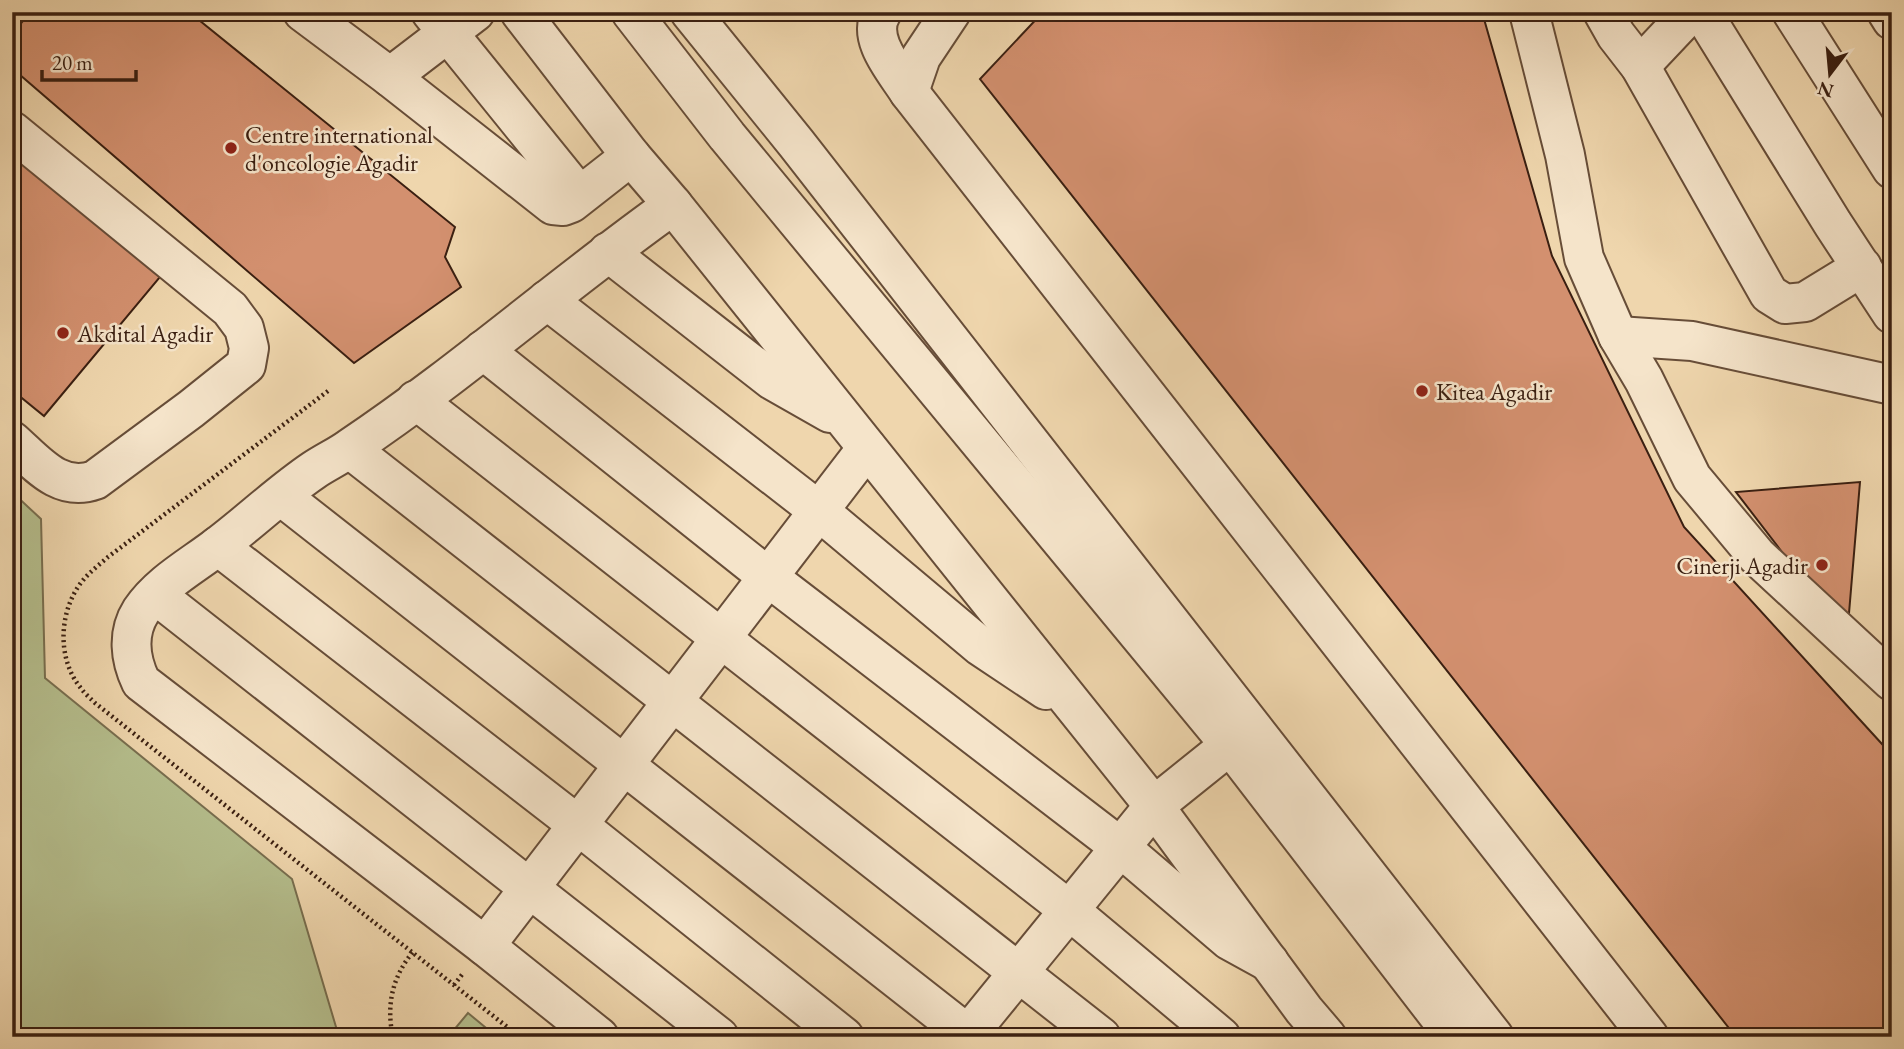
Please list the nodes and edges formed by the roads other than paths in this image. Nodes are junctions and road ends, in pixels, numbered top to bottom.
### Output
1 (303, 12) edge
2 (325, 12) edge
3 (520, 12) edge
4 (631, 12) edge
5 (690, 12) edge
6 (882, 12) edge
7 (951, 12) edge
8 (1582, 12) edge
9 (1691, 12) edge
10 (1702, 12) edge
11 (1792, 12) edge
12 (1886, 12) edge
13 (1536, 14) edge
14 (451, 19) edge
15 (1892, 20) edge
16 (1610, 24) edge
17 (352, 49) junction
18 (1640, 66) junction
19 (390, 77) junction
20 (909, 92) junction
21 (12, 131) edge
22 (631, 156) junction
23 (1892, 169) edge
24 (579, 195) junction
25 (673, 205) junction
26 (608, 252) junction
27 (1862, 267) junction
28 (547, 300) junction
29 (1892, 314) edge
30 (1618, 336) junction
31 (483, 350) junction
32 (1892, 385) edge
33 (416, 400) junction
34 (857, 436) junction
35 (12, 441) edge
36 (349, 449) junction
37 (281, 496) junction
38 (819, 511) junction
39 (218, 546) junction
40 (768, 577) junction
41 (156, 595) junction
42 (722, 638) junction
43 (1892, 681) edge
44 (673, 702) junction
45 (1077, 710) junction
46 (1230, 744) junction
47 (625, 765) junction
48 (1154, 806) junction
49 (578, 825) junction
50 (1119, 847) junction
51 (530, 888) junction
52 (1069, 910) junction
53 (485, 946) junction
54 (1269, 962) junction
55 (1018, 972) junction
56 (968, 1036) edge
57 (598, 1037) edge
58 (719, 1037) edge
59 (844, 1037) edge
60 (1101, 1037) edge
61 (1221, 1037) edge
62 (1326, 1037) edge
63 (1455, 1037) edge
64 (1494, 1037) edge
65 (1649, 1037) edge

1 - 17 street
2 - 17 street
3 - 22 street
4 - 46 street
5 - 64 street
6 - 20 street
7 - 20 street
8 - 16 street
9 - 18 street
10 - 27 street
11 - 23 street
12 - 15 street
13 - 30 street
14 - 19 street
14 - 24 street
16 - 18 street
17 - 19 street
18 - 27 street
19 - 24 street
20 - 65 street
21 - 35 street
22 - 24 street
22 - 25 street
25 - 26 street
25 - 34 street
26 - 28 street
26 - 34 street
27 - 29 street
28 - 31 street
28 - 38 street
30 - 32 street
30 - 43 street
31 - 33 street
31 - 40 street
33 - 36 street
33 - 42 street
34 - 38 street
34 - 45 street
36 - 37 street
36 - 44 street
37 - 39 street
37 - 47 street
38 - 40 street
38 - 45 street
39 - 41 street
39 - 49 street
40 - 42 street
40 - 50 street
41 - 51 street
41 - 53 street
42 - 44 street
42 - 52 street
44 - 47 street
44 - 55 street
45 - 48 street
46 - 48 street
46 - 63 street
47 - 49 street
47 - 56 street
48 - 50 street
48 - 54 street
49 - 51 street
49 - 59 street
50 - 52 street
50 - 54 street
51 - 53 street
51 - 58 street
52 - 55 street
52 - 61 street
53 - 57 street
54 - 62 street
55 - 56 street
55 - 60 street

